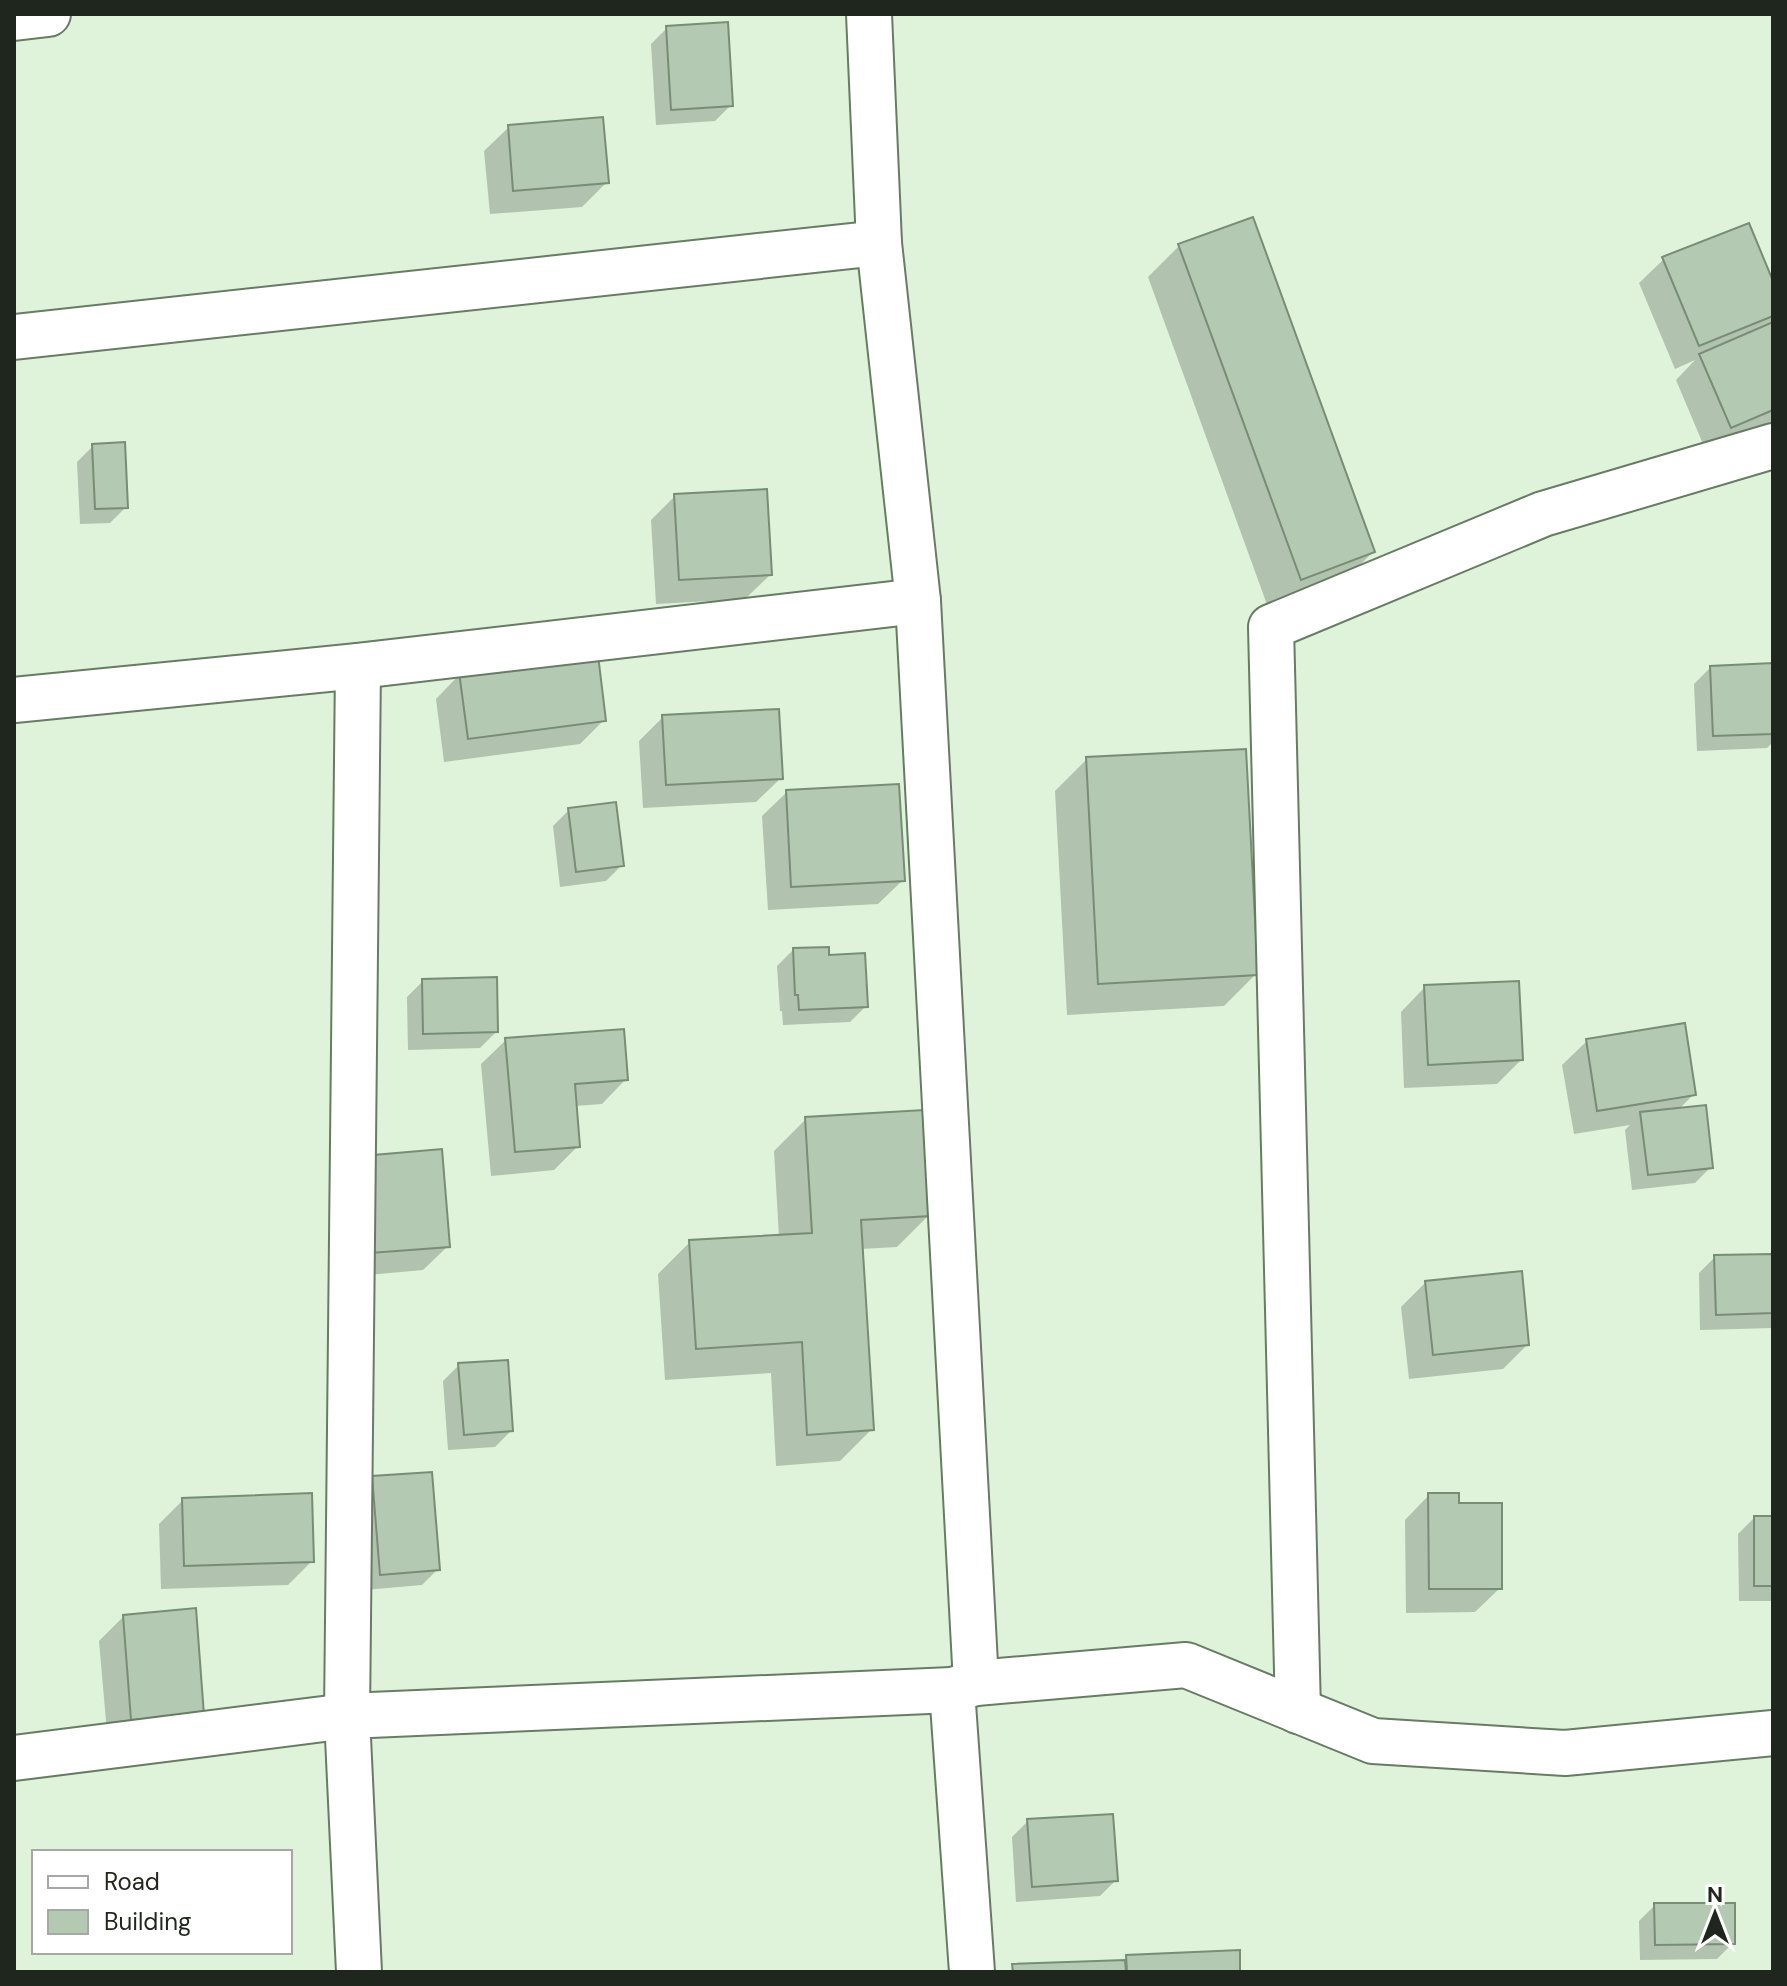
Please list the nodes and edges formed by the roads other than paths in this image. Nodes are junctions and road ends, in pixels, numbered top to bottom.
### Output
1 (48, 14) edge
2 (869, 14) edge
3 (14, 18) edge
4 (879, 243) junction
5 (14, 337) edge
6 (1773, 446) edge
7 (918, 601) junction
8 (358, 666) junction
9 (14, 700) edge
10 (964, 1687) junction
11 (1298, 1711) junction
12 (347, 1716) junction
13 (1773, 1733) edge
14 (14, 1758) edge
15 (359, 1972) edge
16 (972, 1972) edge

1 - 3 street
2 - 4 street
4 - 5 street
4 - 7 street
6 - 11 street
7 - 8 street
7 - 10 street
8 - 9 street
8 - 12 street
10 - 11 street
10 - 12 street
10 - 16 street
11 - 13 street
12 - 14 street
12 - 15 street

